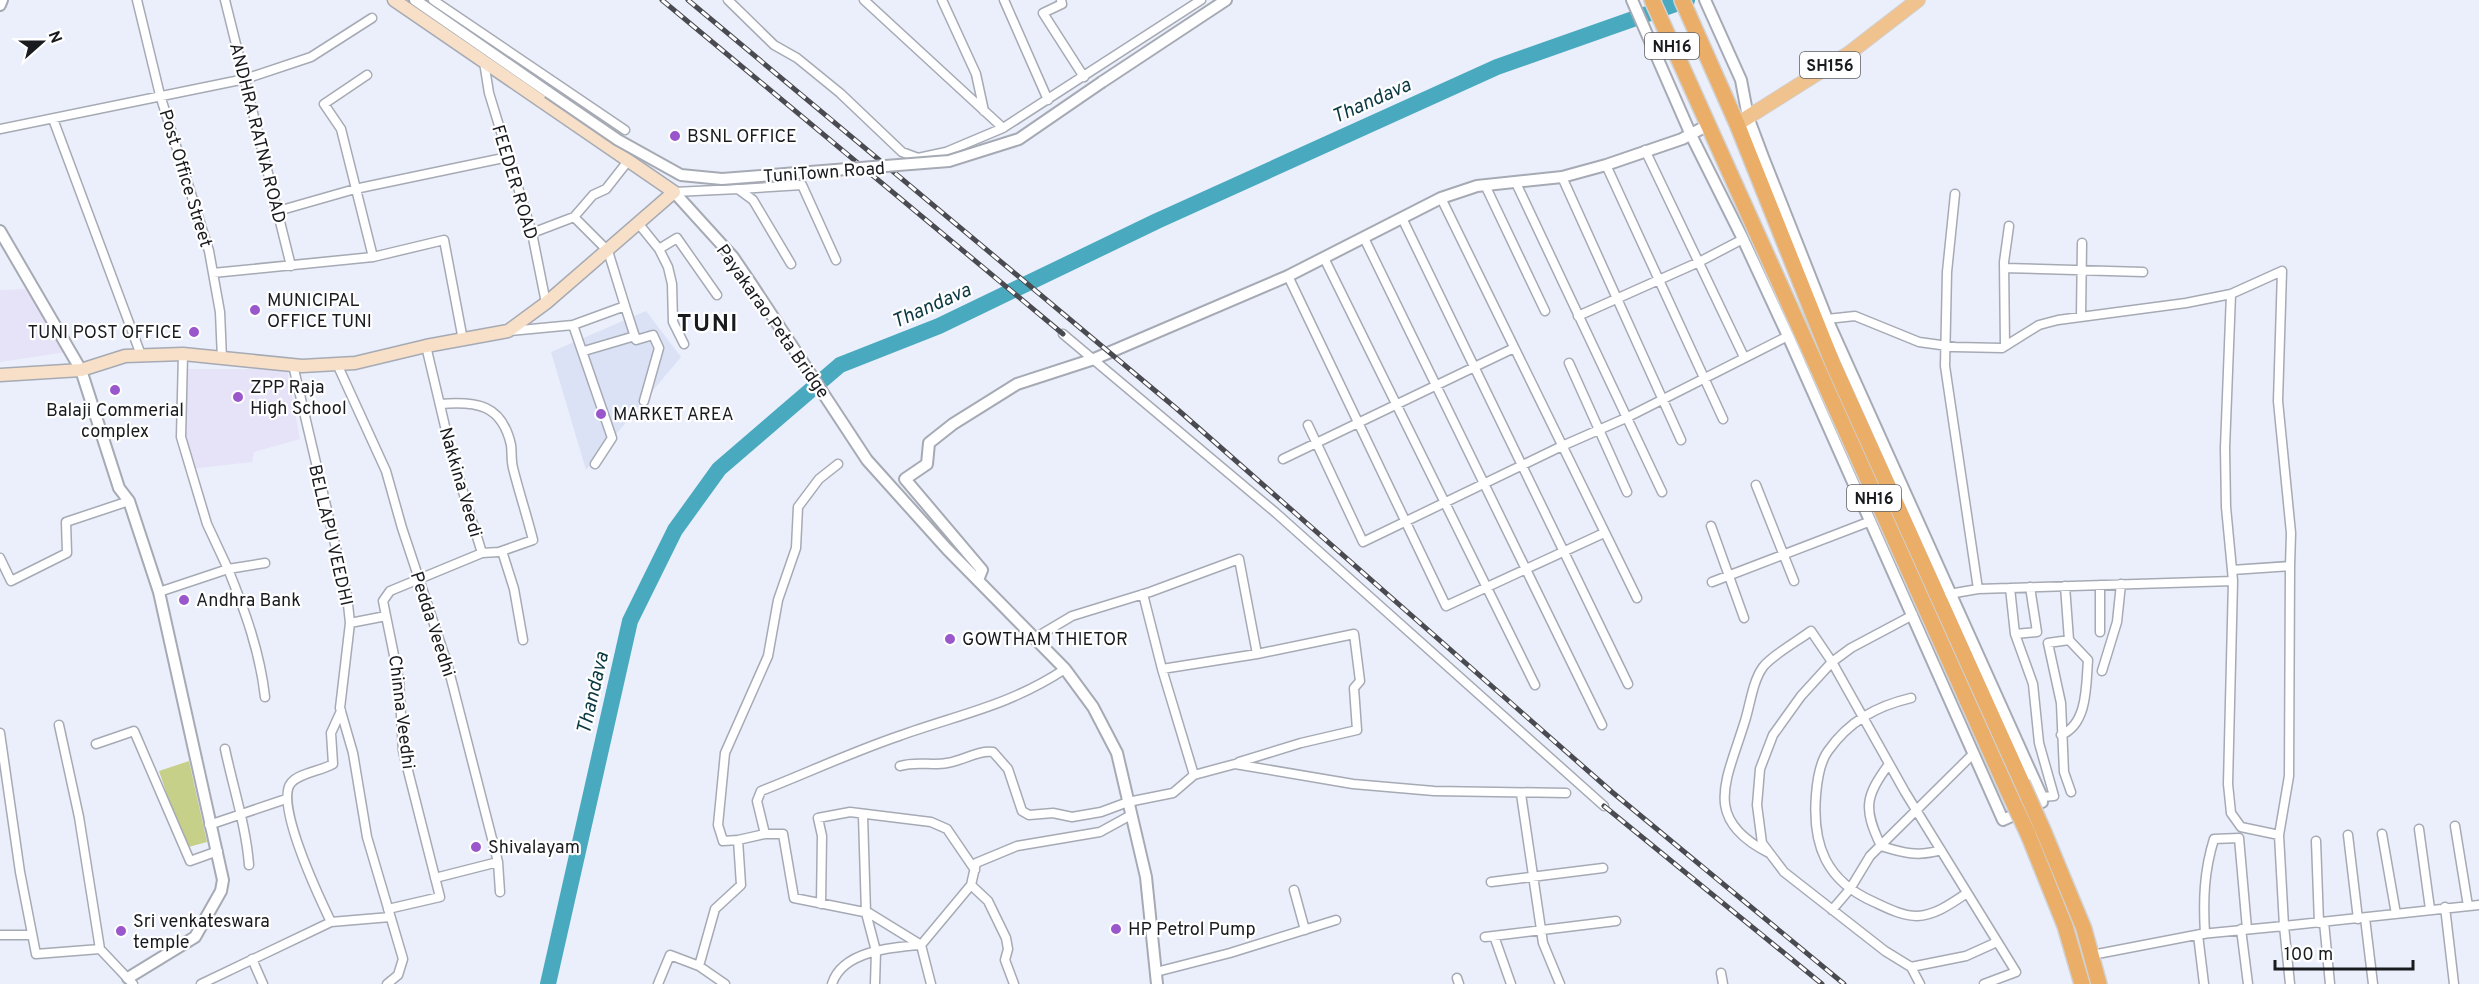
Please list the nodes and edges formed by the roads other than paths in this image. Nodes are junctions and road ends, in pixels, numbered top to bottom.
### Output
1 (2, 0) edge
2 (137, 0) edge
3 (225, 0) edge
4 (394, 0) edge
5 (415, 0) edge
6 (433, 0) edge
7 (728, 0) edge
8 (864, 0) edge
9 (942, 0) edge
10 (1004, 0) edge
11 (1061, 0) edge
12 (1201, 0) edge
13 (1226, 0) edge
14 (1632, 0) edge
15 (1652, 0) edge
16 (1682, 0) edge
17 (1705, 0) edge
18 (1918, 0) edge
19 (0, 5) edge
20 (372, 18) dead end
21 (484, 62) junction
22 (367, 75) dead end
23 (1084, 77) junction
24 (244, 79) junction
25 (160, 95) junction
26 (1048, 100) junction
27 (984, 111) junction
28 (54, 119) junction
29 (1742, 120) junction
30 (1708, 125) junction
31 (1003, 128) junction
32 (0, 129) edge
33 (625, 130) dead end
34 (1691, 135) junction
35 (1645, 150) junction
36 (508, 157) junction
37 (628, 161) junction
38 (1606, 165) junction
39 (1562, 177) junction
40 (1516, 183) junction
41 (1485, 185) junction
42 (355, 189) junction
43 (738, 189) junction
44 (674, 192) junction
45 (1955, 194) dead end
46 (1441, 198) junction
47 (278, 211) junction
48 (574, 217) junction
49 (1402, 218) junction
50 (638, 223) junction
51 (2009, 226) dead end
52 (0, 231) edge
53 (532, 233) junction
54 (1364, 238) junction
55 (1743, 239) junction
56 (2082, 243) dead end
57 (659, 249) junction
58 (608, 251) junction
59 (373, 257) junction
60 (1324, 258) junction
61 (837, 260) dead end
62 (1699, 262) junction
63 (790, 264) dead end
64 (291, 266) junction
65 (2004, 268) junction
66 (2081, 270) junction
67 (2143, 272) dead end
68 (213, 273) junction
69 (1288, 276) junction
70 (1659, 279) junction
71 (2231, 294) junction
72 (717, 295) dead end
73 (1617, 298) junction
74 (546, 303) junction
75 (625, 306) junction
76 (1545, 311) dead end
77 (1578, 316) junction
78 (2081, 317) junction
79 (1827, 319) junction
80 (573, 325) junction
81 (508, 331) junction
82 (1063, 334) dead end
83 (635, 336) junction
84 (1788, 336) junction
85 (463, 340) junction
86 (684, 344) dead end
87 (426, 346) junction
88 (1947, 346) junction
89 (2005, 346) junction
90 (1514, 348) junction
91 (584, 351) junction
92 (183, 354) junction
93 (141, 355) junction
94 (1744, 357) junction
95 (222, 359) junction
96 (1094, 359) junction
97 (1569, 363) dead end
98 (337, 364) junction
99 (293, 365) junction
100 (1475, 367) junction
101 (81, 370) junction
102 (0, 375) edge
103 (1704, 376) junction
104 (1436, 386) junction
105 (1662, 398) junction
106 (644, 401) dead end
107 (440, 404) junction
108 (1397, 405) junction
109 (1626, 418) junction
110 (1723, 419) dead end
111 (1358, 423) junction
112 (1308, 425) dead end
113 (1599, 429) junction
114 (1681, 440) dead end
115 (1317, 443) junction
116 (1562, 446) junction
117 (1283, 459) dead end
118 (595, 464) dead end
119 (838, 464) dead end
120 (1522, 465) junction
121 (1484, 483) junction
122 (1756, 485) dead end
123 (1627, 492) dead end
124 (1662, 492) dead end
125 (129, 501) junction
126 (1445, 502) junction
127 (1871, 520) junction
128 (1405, 521) junction
129 (1711, 526) dead end
130 (1604, 533) junction
131 (502, 551) junction
132 (1564, 552) junction
133 (482, 553) junction
134 (1784, 555) junction
135 (0, 558) edge
136 (264, 563) dead end
137 (2290, 566) junction
138 (228, 569) junction
139 (1526, 569) junction
140 (2232, 570) junction
141 (1729, 576) junction
142 (419, 579) junction
143 (978, 580) junction
144 (2233, 580) junction
145 (1794, 581) dead end
146 (1712, 582) dead end
147 (2121, 584) junction
148 (2100, 585) junction
149 (2065, 586) junction
150 (2030, 587) junction
151 (1487, 588) junction
152 (2010, 588) junction
153 (1978, 589) junction
154 (159, 592) junction
155 (1143, 594) junction
156 (1949, 594) junction
157 (1637, 598) dead end
158 (1913, 615) junction
159 (386, 616) junction
160 (1744, 618) dead end
161 (350, 622) junction
162 (2037, 632) junction
163 (2100, 632) dead end
164 (2015, 634) junction
165 (1035, 638) junction
166 (523, 640) dead end
167 (2069, 640) junction
168 (2048, 643) junction
169 (1257, 654) junction
170 (1832, 662) junction
171 (1065, 669) junction
172 (1162, 669) junction
173 (2102, 671) dead end
174 (1628, 684) dead end
175 (1535, 685) dead end
176 (265, 697) dead end
177 (1911, 698) dead end
178 (341, 711) junction
179 (1862, 717) junction
180 (59, 725) dead end
181 (1602, 725) dead end
182 (2061, 735) junction
183 (0, 736) edge
184 (96, 744) dead end
185 (225, 749) dead end
186 (1974, 753) junction
187 (1235, 764) junction
188 (1889, 764) junction
189 (900, 766) dead end
190 (1194, 775) junction
191 (2071, 792) dead end
192 (1566, 793) dead end
193 (1521, 794) junction
194 (2042, 797) junction
195 (286, 800) junction
196 (1128, 802) junction
197 (1604, 806) dead end
198 (1916, 810) junction
199 (1131, 814) junction
200 (239, 815) junction
201 (863, 816) junction
202 (209, 825) junction
203 (2455, 826) dead end
204 (2419, 829) dead end
205 (765, 834) junction
206 (2382, 834) dead end
207 (2279, 835) junction
208 (2348, 835) dead end
209 (738, 840) junction
210 (2316, 841) dead end
211 (1881, 846) junction
212 (1941, 850) junction
213 (218, 851) junction
214 (1769, 853) junction
215 (498, 862) junction
216 (249, 865) dead end
217 (1603, 868) dead end
218 (975, 870) junction
219 (1534, 876) junction
220 (435, 878) junction
221 (1491, 882) dead end
222 (971, 885) junction
223 (1850, 889) junction
224 (1294, 890) dead end
225 (500, 892) dead end
226 (1967, 893) junction
227 (821, 904) junction
228 (2479, 905) edge
229 (2468, 906) junction
230 (2445, 907) junction
231 (2430, 909) junction
232 (1832, 910) junction
233 (389, 913) junction
234 (866, 913) junction
235 (2396, 914) junction
236 (2362, 918) junction
237 (1336, 920) dead end
238 (1616, 921) dead end
239 (331, 922) junction
240 (2321, 922) junction
241 (2284, 926) junction
242 (1541, 929) junction
243 (2244, 929) junction
244 (1305, 930) junction
245 (2201, 934) junction
246 (0, 935) edge
247 (32, 935) junction
248 (1997, 942) junction
249 (921, 945) junction
250 (100, 949) junction
251 (876, 951) junction
252 (2092, 955) junction
253 (252, 959) junction
254 (699, 966) junction
255 (1911, 967) junction
256 (1156, 972) junction
257 (1721, 973) dead end
258 (711, 979) edge
259 (129, 982) edge
260 (201, 984) edge
261 (263, 984) edge
262 (387, 984) edge
263 (658, 984) edge
264 (724, 984) edge
265 (832, 984) edge
266 (875, 984) edge
267 (931, 984) edge
268 (1014, 984) edge
269 (1157, 984) edge
270 (1511, 984) edge
271 (1560, 984) edge
272 (1723, 984) edge
273 (1920, 984) edge
274 (1984, 984) edge
275 (2082, 984) edge
276 (2099, 984) edge
277 (2204, 984) edge
278 (2248, 984) edge
279 (2290, 984) edge
280 (2330, 984) edge
281 (2373, 984) edge
282 (2454, 984) edge

1 - 19 street
2 - 25 street, Post Office Street
3 - 24 street, ANDHRA RATNA ROAD
4 - 21 main road
5 - 13 street, TuniTown Road, bridge
6 - 33 street
7 - 31 street
8 - 27 street
9 - 27 street
10 - 26 street
11 - 23 street
12 - 23 street
14 - 34 street
15 - 30 highway, NH16
16 - 29 highway, NH16
17 - 29 street
18 - 29 main road, SH156
20 - 24 street
21 - 36 street, FEEDER ROAD
21 - 37 main road
22 - 42 street
23 - 26 street
24 - 25 street
24 - 47 street, ANDHRA RATNA ROAD
25 - 28 street
25 - 68 street, Post Office Street
26 - 31 street
27 - 31 street
28 - 32 street
28 - 93 street
29 - 79 street
29 - 252 highway, NH16, bridge
30 - 34 street
30 - 275 highway, NH16, bridge
34 - 35 street
34 - 55 street
35 - 38 street
35 - 62 street
36 - 42 street
36 - 53 street, FEEDER ROAD
37 - 44 main road
37 - 48 street
38 - 39 street
38 - 70 street
39 - 40 street
39 - 73 street
40 - 41 street
40 - 77 street
41 - 46 street
41 - 76 street
42 - 47 street
42 - 59 street
43 - 44 street
43 - 61 street
43 - 63 street
44 - 50 main road
44 - 143 street, Payakarao Peta Bridge
45 - 88 street
46 - 49 street
46 - 90 street
47 - 64 street, ANDHRA RATNA ROAD
48 - 53 street
48 - 58 street
49 - 54 street
49 - 100 street
50 - 57 street
50 - 58 main road
51 - 65 street
52 - 101 street
53 - 74 street, FEEDER ROAD
54 - 60 street
54 - 104 street
55 - 62 street
55 - 84 street
56 - 66 street
57 - 72 street
57 - 86 street
58 - 74 main road
58 - 75 street
59 - 64 street
59 - 85 street
60 - 69 street
60 - 108 street
62 - 70 street
62 - 94 street
64 - 68 street
65 - 66 street
65 - 89 street
66 - 67 street
66 - 78 street
68 - 95 street, Post Office Street
69 - 96 street
69 - 111 street
70 - 73 street
70 - 103 street
71 - 78 street
71 - 137 street
71 - 140 street
73 - 77 street
73 - 105 street
74 - 81 main road
75 - 80 street
75 - 83 street
77 - 109 street
78 - 89 street
79 - 88 street
79 - 156 street
80 - 81 street
80 - 91 street
81 - 85 main road
82 - 96 street
83 - 91 street
83 - 106 street
84 - 94 street
84 - 127 street
85 - 87 main road
87 - 98 main road
87 - 107 street, Nakkina Veedi
88 - 89 street
88 - 153 street
90 - 100 street
90 - 116 street
91 - 118 street
92 - 93 main road
92 - 95 main road
92 - 138 street
93 - 101 main road
94 - 103 street
95 - 99 main road
96 - 143 street
96 - 197 street
97 - 113 street
98 - 99 main road
98 - 142 street, Pedda Veedhi
99 - 161 street, BELLAPU VEEDHI
100 - 104 street
100 - 120 street
101 - 102 main road
101 - 125 street
103 - 105 street
103 - 110 street
104 - 108 street
104 - 121 street
105 - 109 street
105 - 114 street
107 - 131 street
107 - 133 street, Nakkina Veedi
108 - 111 street
108 - 126 street
109 - 113 street
109 - 124 street
111 - 115 street
111 - 128 street
112 - 115 street
113 - 116 street
113 - 123 street
115 - 117 street
115 - 128 street
116 - 120 street
116 - 130 street
119 - 209 street
120 - 121 street
120 - 132 street
121 - 126 street
121 - 139 street
122 - 134 street
125 - 135 street
125 - 154 street
126 - 128 street
126 - 151 street
127 - 134 street
127 - 158 street
128 - 151 street
129 - 141 street
130 - 132 street
130 - 157 street
131 - 133 street
131 - 166 street
132 - 139 street
132 - 174 street
133 - 142 street, Nakkina Veedi
134 - 141 street
134 - 145 street
136 - 138 street
137 - 140 street
137 - 207 street
138 - 154 street
138 - 176 street
139 - 151 street
139 - 181 street
140 - 144 street
141 - 146 street
141 - 160 street
142 - 159 street, Nakkina Veedi
142 - 215 street, Pedda Veedhi
143 - 165 street, Payakarao Peta Bridge
144 - 147 street
144 - 207 street
147 - 148 street
147 - 173 street
148 - 149 street
148 - 163 street
149 - 150 street
149 - 167 street
150 - 152 street
150 - 162 street
151 - 175 street
152 - 153 street
152 - 164 street
153 - 156 street
154 - 202 street
155 - 165 street
155 - 169 street
155 - 172 street
156 - 194 street
158 - 170 street
158 - 186 street
159 - 161 street
159 - 220 street, Chinna Veedhi
161 - 178 street, BELLAPU VEEDHI
162 - 164 street
162 - 168 street
164 - 194 street
165 - 171 street, Payakarao Peta Bridge
167 - 168 street
167 - 182 street
168 - 182 street
169 - 172 street
169 - 187 street
170 - 179 street
170 - 214 street
170 - 214 street
171 - 196 street, Payakarao Peta Bridge
171 - 205 street
172 - 190 street
177 - 179 street
178 - 195 street
178 - 233 street, BELLAPU VEEDHI
179 - 188 street
179 - 223 street
180 - 250 street
182 - 191 street
183 - 247 street
184 - 213 street
185 - 200 street
186 - 194 street
186 - 198 street
187 - 190 street
187 - 193 street
188 - 198 street
188 - 211 street
189 - 196 street
190 - 196 street
192 - 193 street
193 - 219 street
195 - 200 street
195 - 239 street
196 - 199 street, Payakarao Peta Bridge
198 - 211 street
198 - 212 street
199 - 218 street
199 - 256 street, Payakarao Peta Bridge
200 - 202 street
200 - 216 street
201 - 218 street
201 - 227 street
201 - 234 street
202 - 213 street
203 - 229 street
204 - 231 street
205 - 209 street
205 - 227 street
206 - 235 street
207 - 241 street
208 - 236 street
209 - 254 street
210 - 240 street
211 - 212 street
211 - 223 street
212 - 226 street
213 - 259 street
214 - 232 street
215 - 220 street
215 - 225 street, Pedda Veedhi
217 - 219 street
218 - 222 street
219 - 221 street
219 - 242 street
220 - 233 street
222 - 249 street
222 - 268 street
223 - 226 street
223 - 232 street
224 - 244 street
226 - 248 street
227 - 234 street
228 - 229 street
229 - 230 street
230 - 231 street
230 - 282 street
231 - 235 street
232 - 255 street
233 - 239 street
233 - 262 street, BELLAPU VEEDHI
234 - 249 street
234 - 251 street
235 - 236 street
236 - 240 street
236 - 281 street
237 - 244 street
238 - 242 street
239 - 253 street
240 - 241 street
240 - 280 street
241 - 243 street
241 - 279 street
242 - 270 street
242 - 271 street
243 - 245 street
243 - 245 street
243 - 278 street
244 - 256 street
245 - 252 street
245 - 277 street
246 - 247 street
247 - 250 street
248 - 255 street
248 - 274 street
249 - 251 street
249 - 267 street
250 - 259 street
251 - 265 street
251 - 266 street
252 - 276 highway, NH16
253 - 260 street
253 - 261 street
254 - 258 street
254 - 263 street
255 - 273 street
256 - 269 street, Payakarao Peta Bridge
257 - 272 street
258 - 264 street

